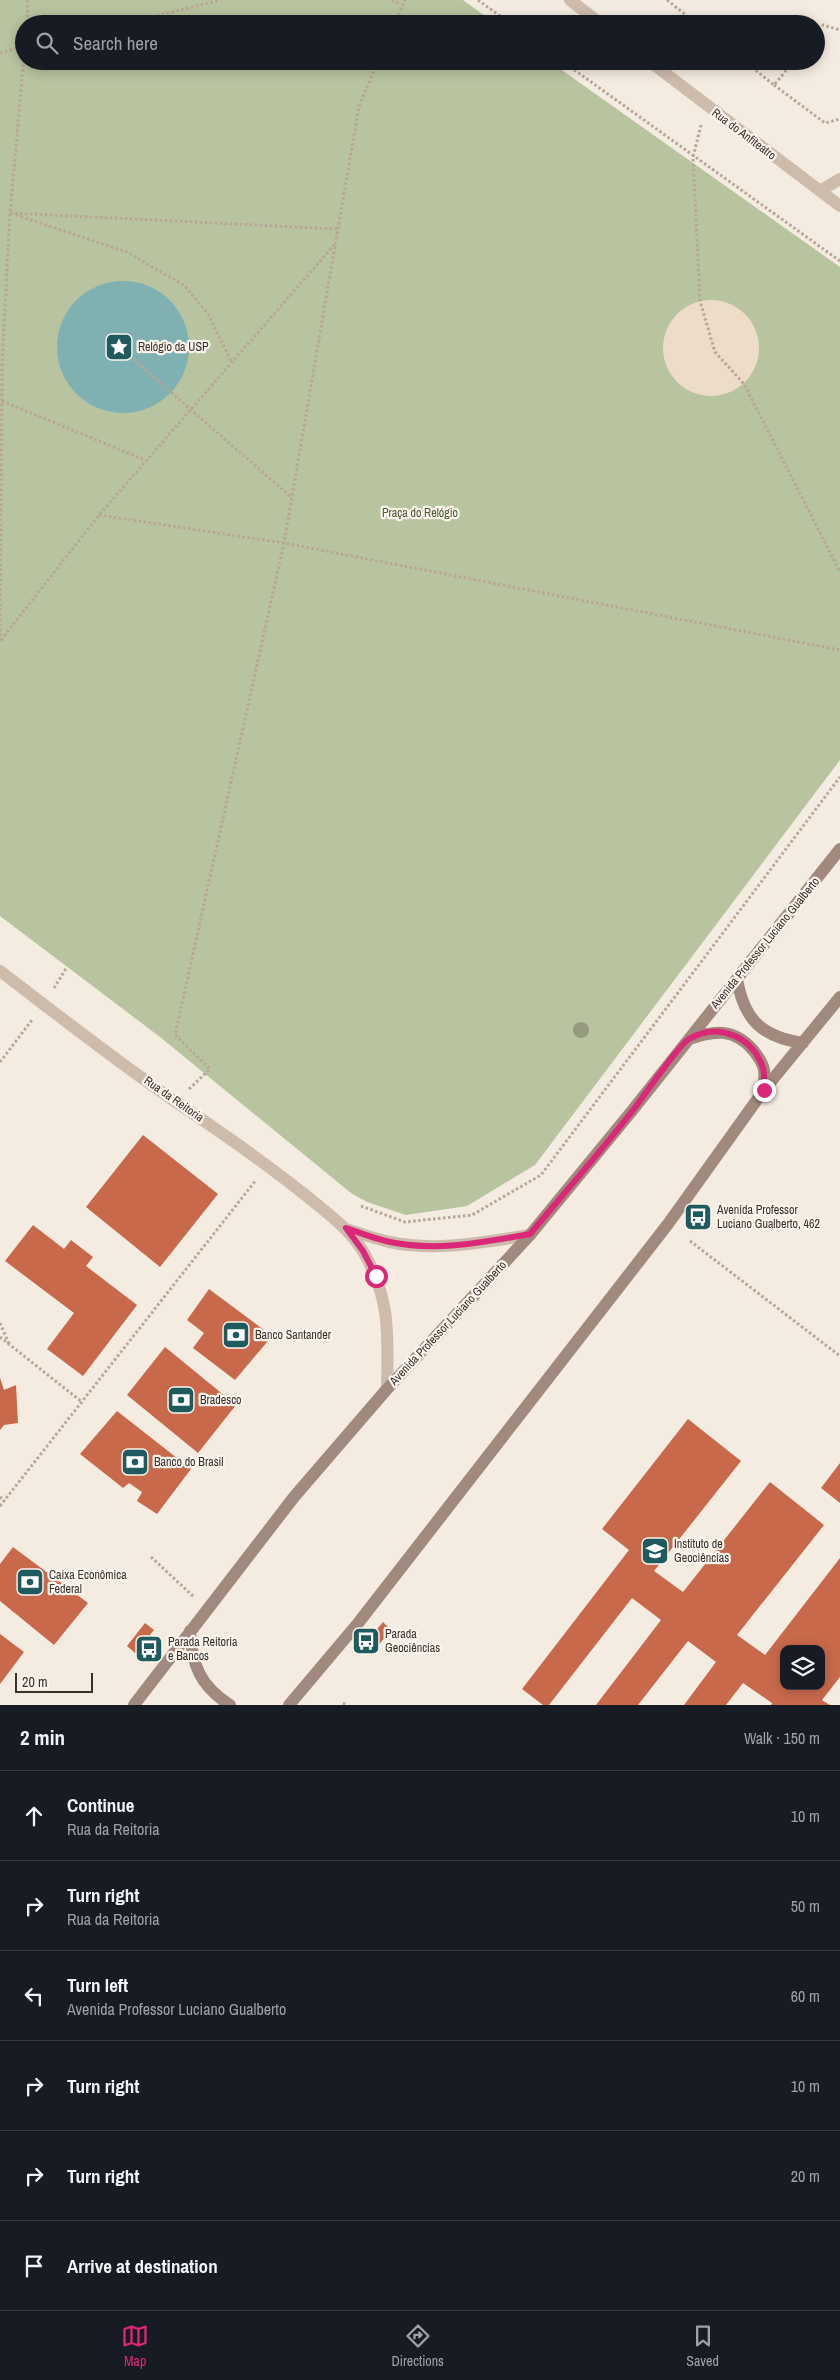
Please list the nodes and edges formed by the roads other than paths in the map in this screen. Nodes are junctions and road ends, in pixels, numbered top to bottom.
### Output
1 (570, 0) edge
2 (589, 15) edge
3 (660, 70) edge
4 (840, 179) edge
5 (820, 191) junction
6 (840, 206) edge
7 (840, 849) edge
8 (0, 971) edge
9 (737, 978) junction
10 (840, 997) edge
11 (688, 1039) junction
12 (803, 1043) junction
13 (764, 1090) junction
14 (346, 1228) junction
15 (530, 1234) junction
16 (387, 1389) junction
17 (190, 1631) junction
18 (134, 1705) edge
19 (230, 1705) edge
20 (289, 1705) edge

1 - 2 street
3 - 5 street, Rua do Anfiteatro
4 - 5 street
5 - 6 street, Rua do Anfiteatro
7 - 9 street, Avenida Professor Luciano Gualberto
8 - 14 street, Rua da Reitoria
9 - 11 street, Avenida Professor Luciano Gualberto
9 - 12 street
10 - 12 street
11 - 13 street
11 - 15 street, Avenida Professor Luciano Gualberto
12 - 13 street
13 - 20 street
14 - 15 street, Rua da Reitoria
14 - 16 street, Rua da Reitoria
15 - 16 street, Avenida Professor Luciano Gualberto
16 - 17 street, Avenida Professor Luciano Gualberto
17 - 18 street, Avenida Professor Luciano Gualberto
17 - 19 street

